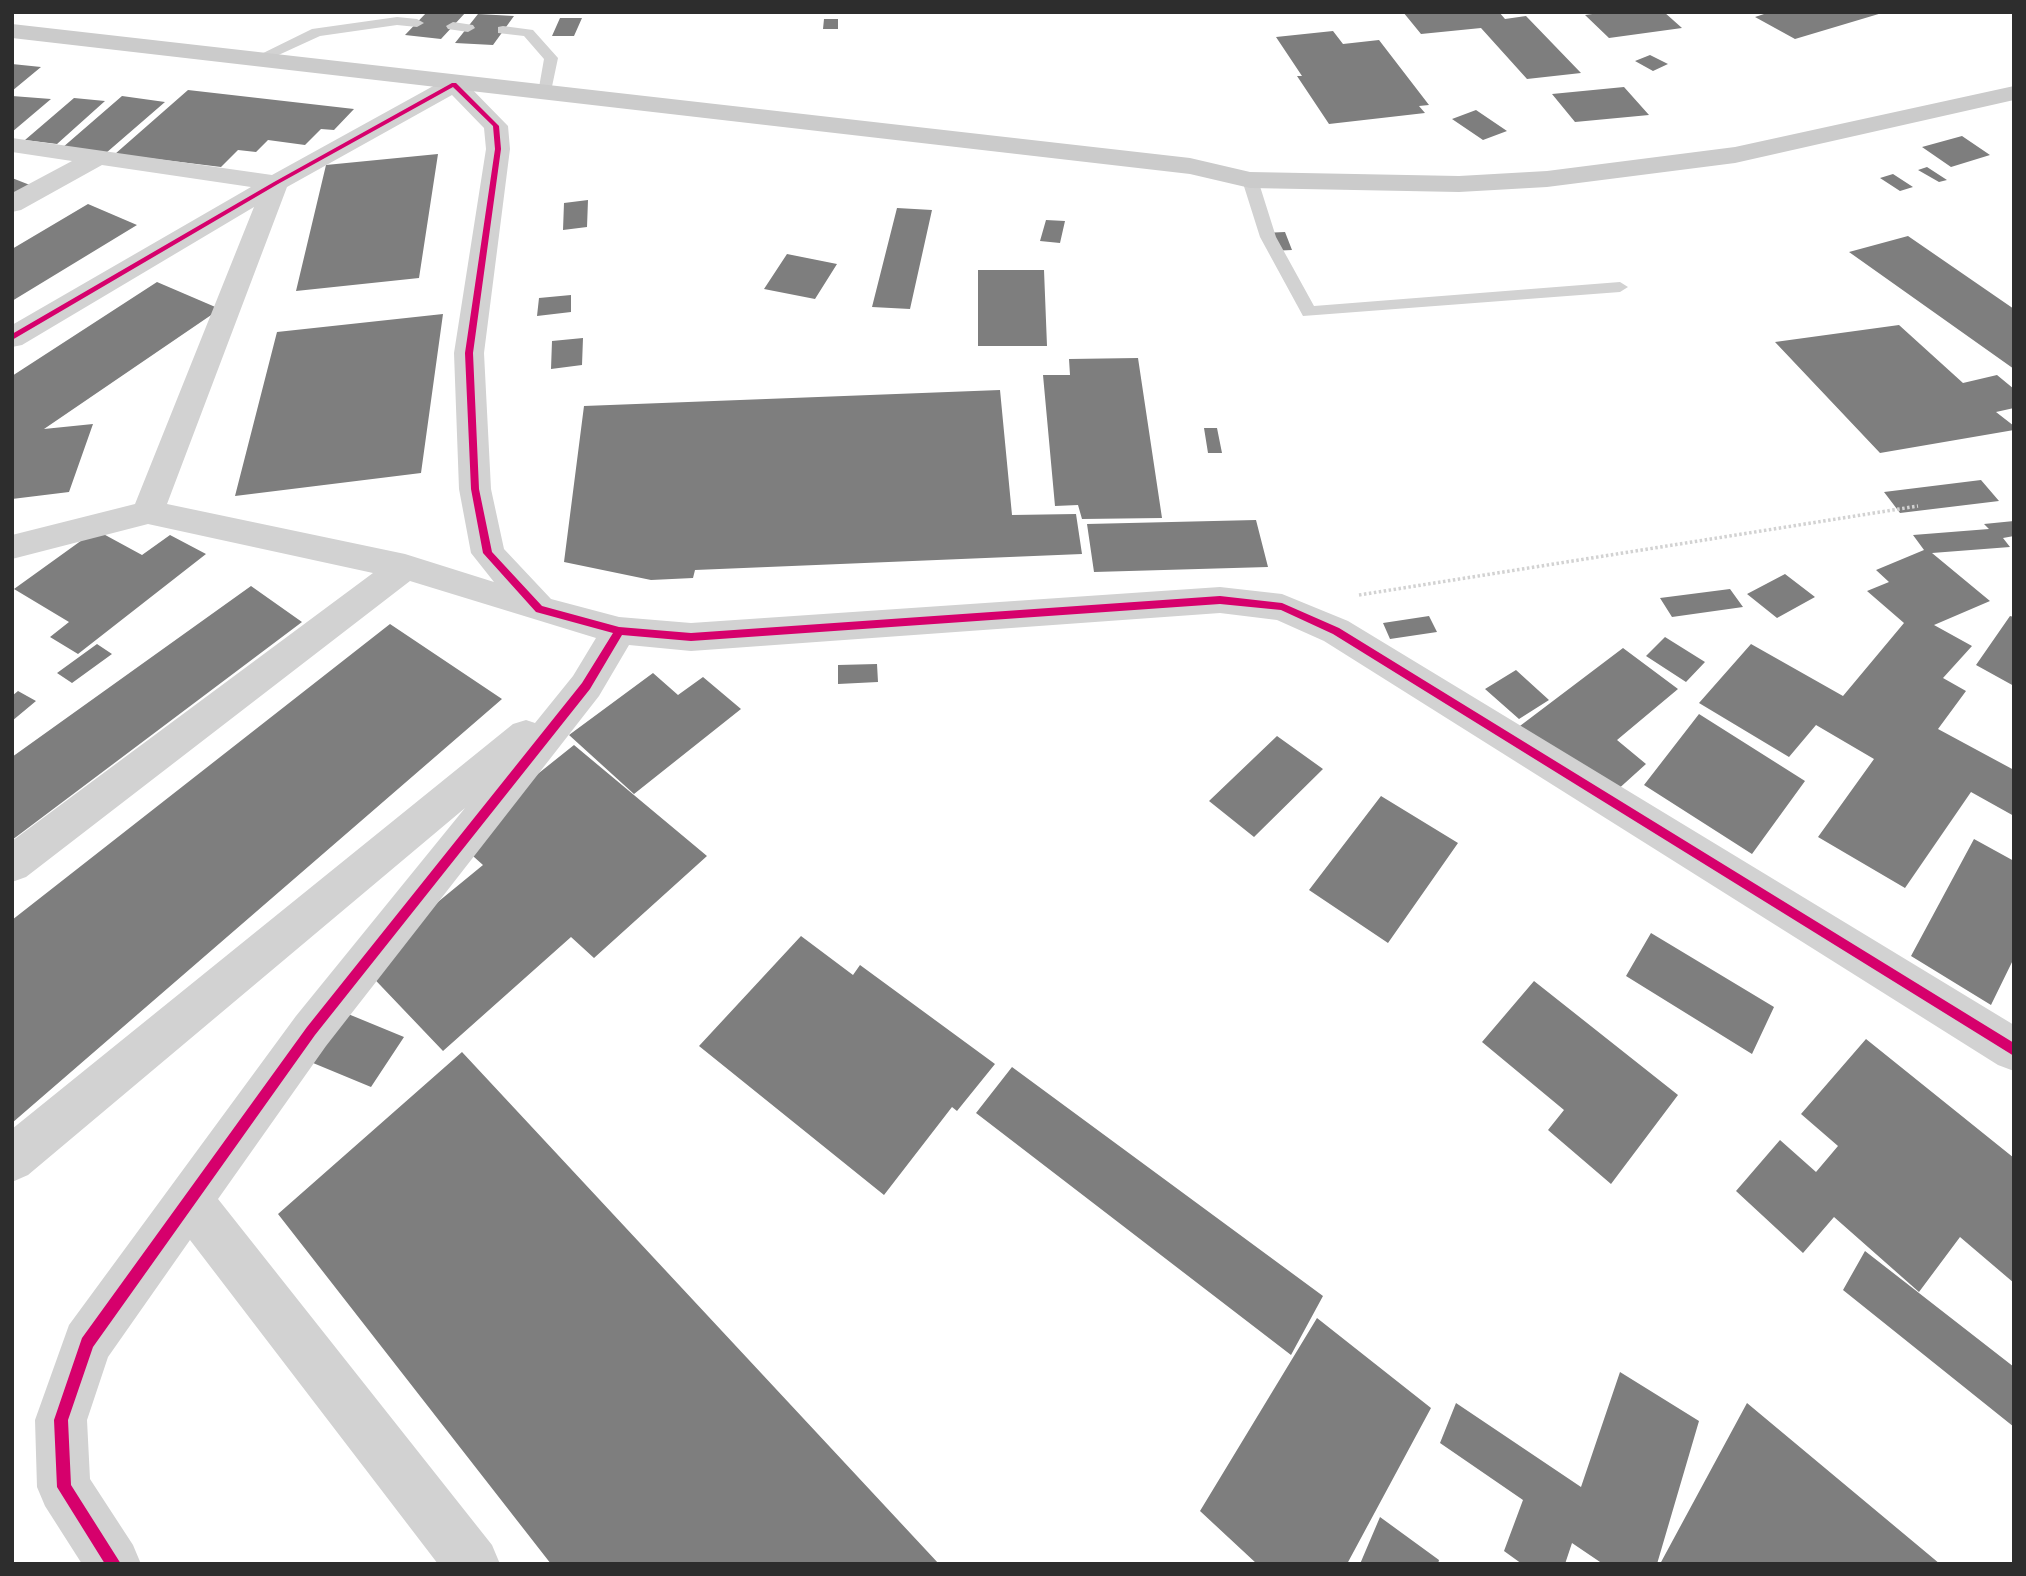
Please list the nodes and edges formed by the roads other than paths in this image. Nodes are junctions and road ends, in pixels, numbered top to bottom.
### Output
1 (417, 23) dead end
2 (503, 30) dead end
3 (12, 32) edge
4 (256, 60) junction
5 (2009, 82) edge
6 (454, 84) junction
7 (545, 93) junction
8 (12, 145) edge
9 (101, 156) junction
10 (1250, 180) junction
11 (276, 183) junction
12 (12, 204) edge
13 (1620, 287) dead end
14 (12, 338) edge
15 (148, 512) junction
16 (12, 547) edge
17 (405, 567) junction
18 (539, 609) junction
19 (619, 631) junction
20 (586, 686) junction
21 (12, 864) edge
22 (2014, 1050) edge
23 (12, 1159) edge
24 (188, 1199) junction
25 (114, 1564) edge
26 (473, 1564) edge

1 - 4 lane
2 - 7 lane
3 - 4 main road
4 - 6 main road
5 - 10 main road
6 - 7 main road
6 - 11 street
6 - 18 street
7 - 10 main road
8 - 9 street
9 - 11 street
9 - 12 street
10 - 13 lane
11 - 14 street
11 - 15 street
15 - 16 street
15 - 17 street
17 - 18 street
17 - 21 street
18 - 19 street
19 - 20 street
19 - 22 street
20 - 23 street
20 - 24 street
24 - 25 street
24 - 26 street

